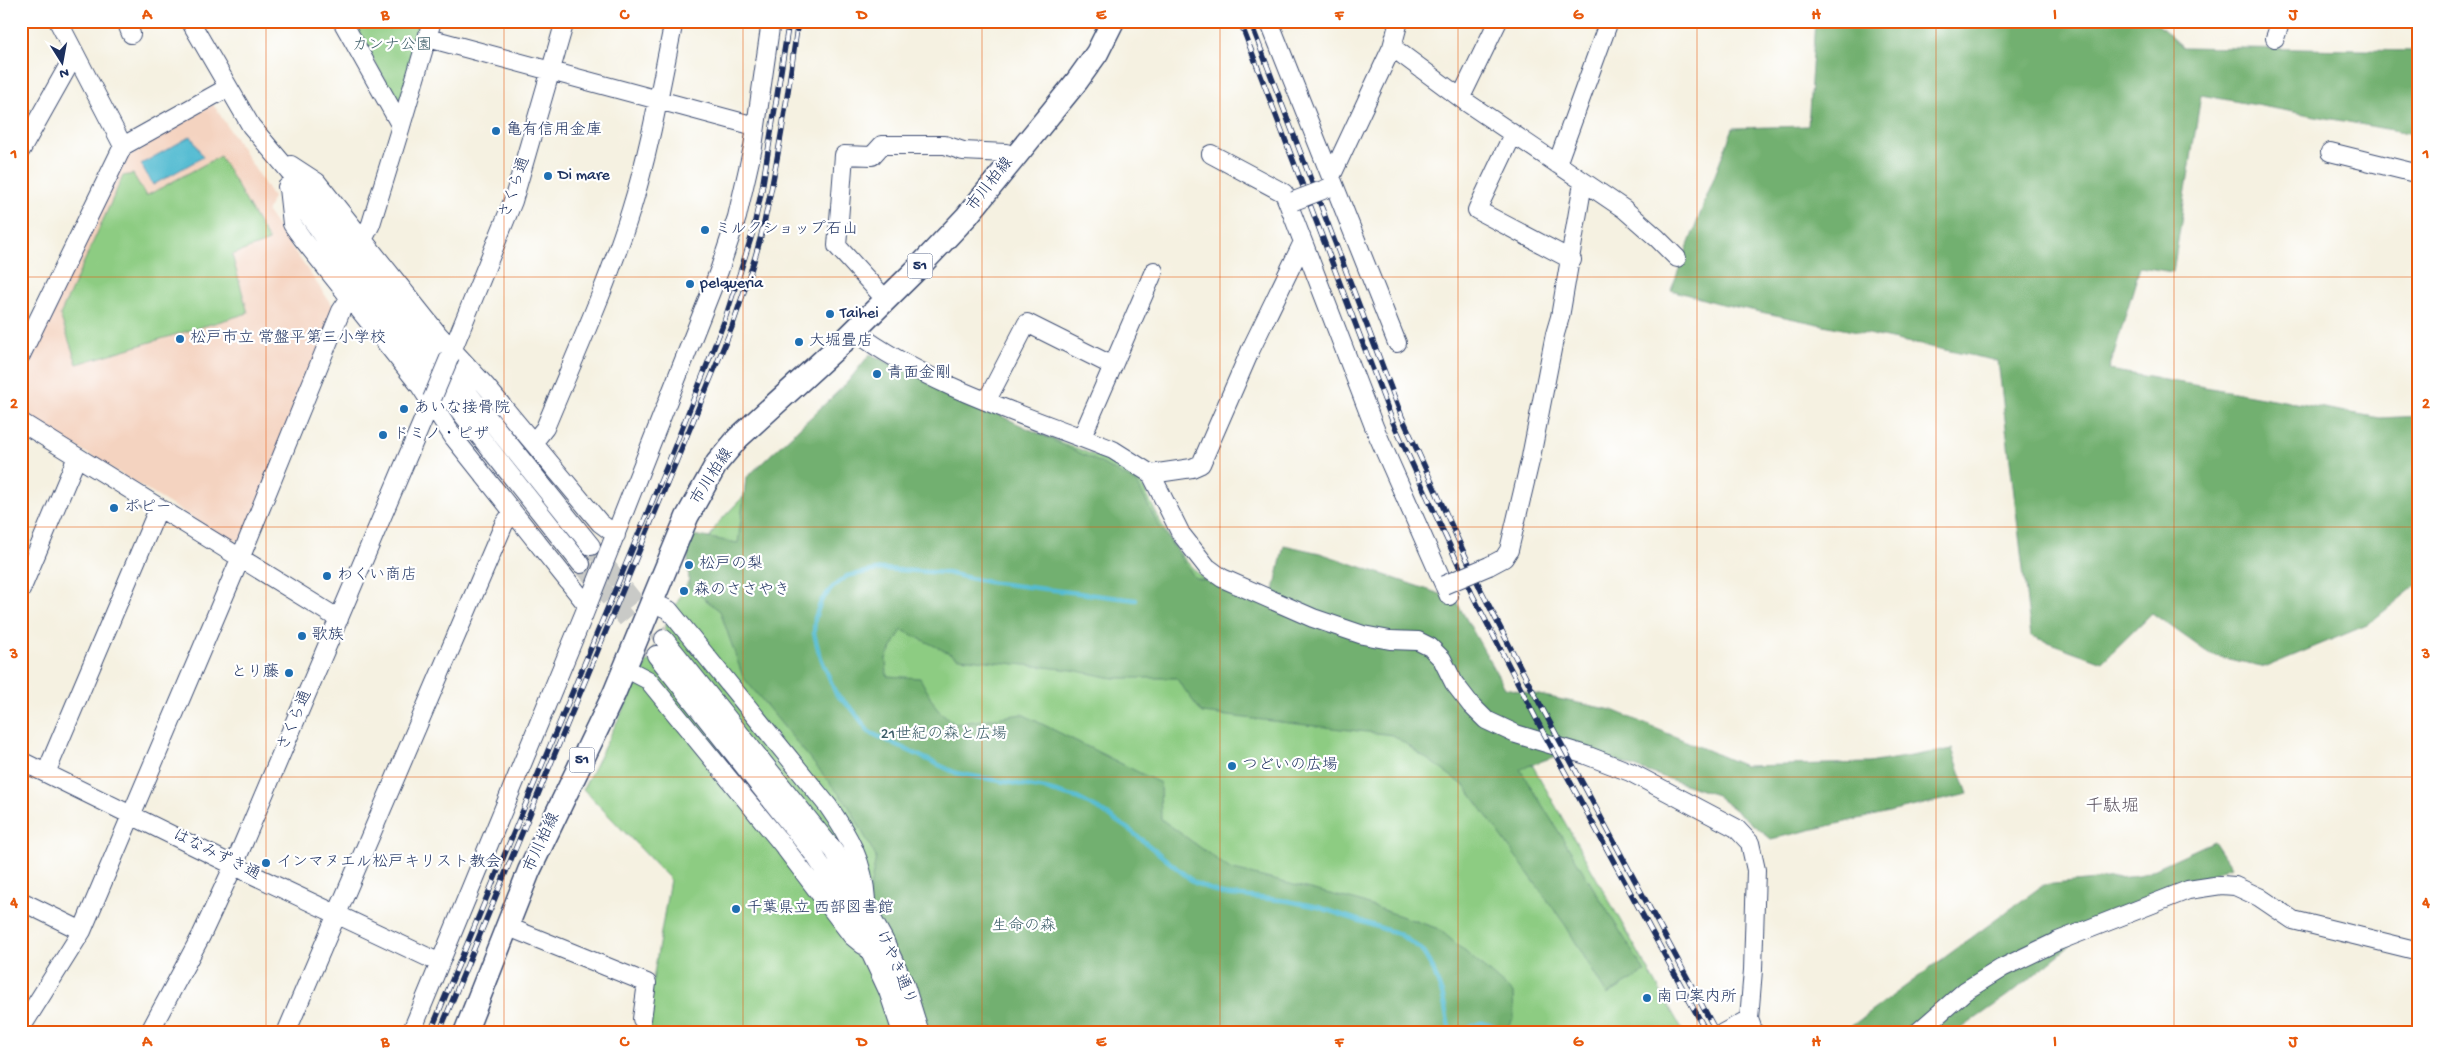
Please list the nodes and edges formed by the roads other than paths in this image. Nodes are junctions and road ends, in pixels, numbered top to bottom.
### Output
1 (58, 21) edge
2 (190, 21) edge
3 (342, 21) edge
4 (565, 21) edge
5 (674, 21) edge
6 (770, 21) edge
7 (1114, 21) edge
8 (1269, 21) edge
9 (1399, 21) edge
10 (1498, 21) edge
11 (1608, 21) edge
12 (430, 30) edge
13 (1392, 47) junction
14 (75, 54) junction
15 (552, 71) junction
16 (227, 88) junction
17 (1460, 97) junction
18 (658, 100) junction
19 (400, 126) junction
20 (755, 126) junction
21 (1513, 134) junction
22 (123, 146) junction
23 (21, 150) edge
24 (272, 152) junction
25 (2330, 152) dead end
26 (1211, 154) dead end
27 (1012, 158) junction
28 (1557, 164) junction
29 (2419, 174) edge
30 (1583, 183) junction
31 (1331, 184) junction
32 (288, 188) junction
33 (1291, 202) junction
34 (363, 240) junction
35 (1303, 242) junction
36 (1677, 258) dead end
37 (1572, 260) junction
38 (1154, 272) dead end
39 (349, 299) junction
40 (885, 299) junction
41 (854, 331) junction
42 (1397, 343) dead end
43 (451, 353) junction
44 (21, 355) edge
45 (1113, 366) junction
46 (987, 400) junction
47 (431, 401) junction
48 (21, 422) edge
49 (1082, 437) junction
50 (533, 443) junction
51 (76, 457) junction
52 (1151, 474) junction
53 (159, 507) junction
54 (513, 512) junction
55 (616, 535) junction
56 (591, 546) tunnel mouth
57 (240, 559) junction
58 (581, 564) tunnel mouth
59 (21, 590) edge
60 (652, 602) junction
61 (587, 605) junction
62 (339, 619) junction
63 (664, 639) tunnel mouth
64 (656, 655) tunnel mouth
65 (625, 668) junction
66 (21, 761) edge
67 (46, 773) junction
68 (132, 814) junction
69 (234, 865) junction
70 (21, 902) edge
71 (858, 907) junction
72 (336, 914) junction
73 (506, 926) junction
74 (82, 931) junction
75 (2419, 951) edge
76 (871, 952) junction
77 (440, 963) junction
78 (642, 1019) dead end
79 (1751, 1026) edge
80 (21, 1028) edge
81 (149, 1033) edge
82 (286, 1033) edge
83 (411, 1033) edge
84 (465, 1033) edge
85 (902, 1033) edge
86 (920, 1033) edge
87 (1723, 1033) edge
88 (1917, 1033) edge

1 - 14 street
2 - 16 street
3 - 19 street
4 - 15 street, さくら通
5 - 18 street
6 - 20 street
7 - 27 main road, 市川柏線 / 51
8 - 31 street
9 - 13 street
10 - 17 street
11 - 28 street
12 - 15 street
12 - 19 street
13 - 17 street
13 - 31 street
14 - 22 street
14 - 23 street
15 - 18 street
15 - 43 street, さくら通
16 - 22 street
16 - 24 street
17 - 21 street
18 - 20 street
18 - 50 street
19 - 34 street
20 - 55 street
21 - 28 street
21 - 37 street
22 - 44 street
24 - 32 street
24 - 34 street
24 - 56 street
25 - 29 street
26 - 33 street
27 - 40 main road, 市川柏線 / 51
27 - 40 street
28 - 30 street
30 - 36 street
30 - 37 street
31 - 33 street, bridge
31 - 42 street
32 - 39 street
32 - 58 street
33 - 35 street
34 - 43 street
35 - 37 street, bridge
35 - 52 street
38 - 45 street
39 - 47 street
39 - 57 street
40 - 41 main road, 市川柏線 / 51
41 - 46 street
41 - 60 main road, 市川柏線 / 51
43 - 47 street, さくら通, bridge
43 - 50 street
45 - 46 street
45 - 49 street
46 - 49 street
47 - 54 street
47 - 62 street, さくら通
48 - 51 street
49 - 52 street
50 - 55 street
51 - 53 street
51 - 59 street
52 - 79 street
53 - 57 street
53 - 67 street
54 - 61 street
54 - 72 street
55 - 61 street
57 - 62 street
57 - 68 street
60 - 65 main road, 市川柏線 / 51
60 - 71 street
61 - 77 street
62 - 69 street, さくら通
63 - 71 street
64 - 71 street
65 - 73 main road, 市川柏線 / 51
65 - 76 street
66 - 67 street, はなみずき通
67 - 68 street, はなみずき通
68 - 69 street, はなみずき通
68 - 74 street
69 - 72 street, はなみずき通
69 - 81 street, さくら通
70 - 74 street
71 - 76 street, けやき通り
71 - 86 street, けやき通り
72 - 77 street, はなみずき通
72 - 82 street
73 - 78 street
73 - 84 main road, 市川柏線 / 51
74 - 80 street
75 - 88 street
76 - 85 street, けやき通り
77 - 83 street
79 - 87 street

